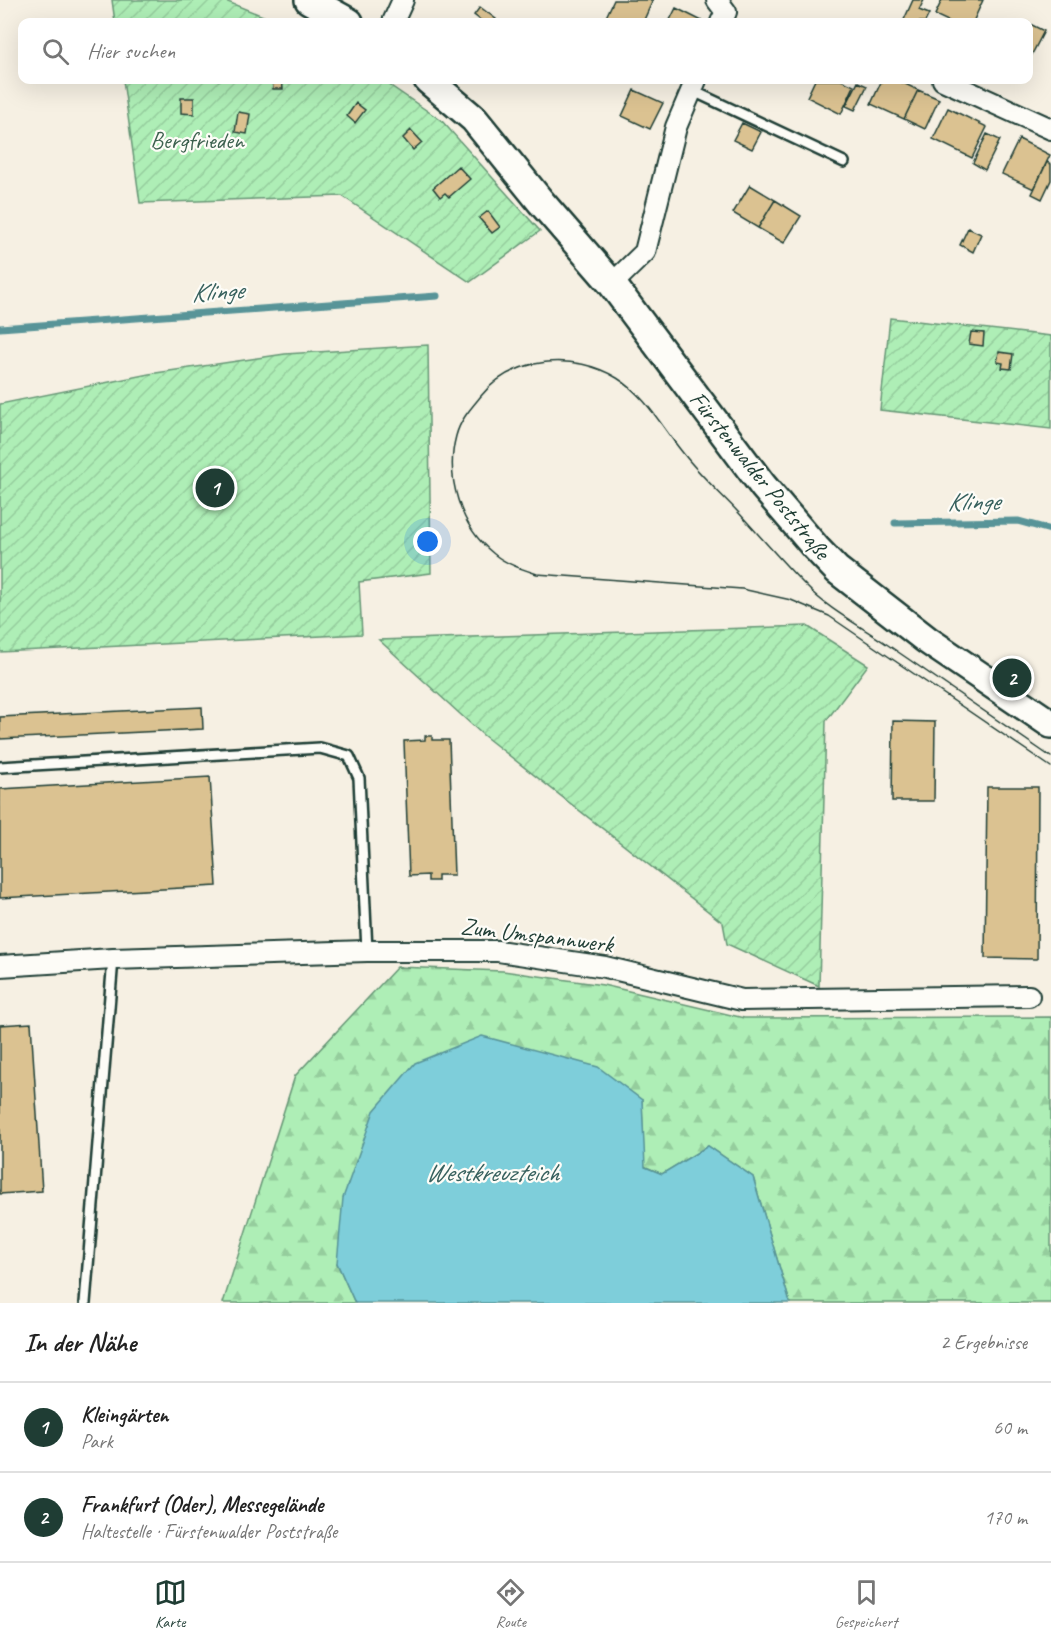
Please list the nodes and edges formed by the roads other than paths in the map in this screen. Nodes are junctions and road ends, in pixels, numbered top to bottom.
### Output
1 (309, 0) edge
2 (403, 0) edge
3 (717, 0) edge
4 (342, 18) edge
5 (395, 18) edge
6 (723, 18) edge
7 (433, 84) edge
8 (952, 84) edge
9 (693, 85) edge
10 (1051, 129) edge
11 (844, 162) dead end
12 (612, 284) junction
13 (1051, 724) edge
14 (0, 767) edge
15 (368, 951) junction
16 (113, 959) junction
17 (0, 966) edge
18 (1029, 996) dead end
19 (85, 1303) edge

1 - 4 street
2 - 5 street
3 - 6 street
7 - 12 street, Fürstenwalder Poststraße
8 - 10 street
9 - 11 lane
9 - 12 street
12 - 13 street, Fürstenwalder Poststraße
14 - 15 lane
15 - 16 street, Zum Umspannwerk
15 - 18 street, Zum Umspannwerk
16 - 17 street, Zum Umspannwerk
16 - 19 lane

